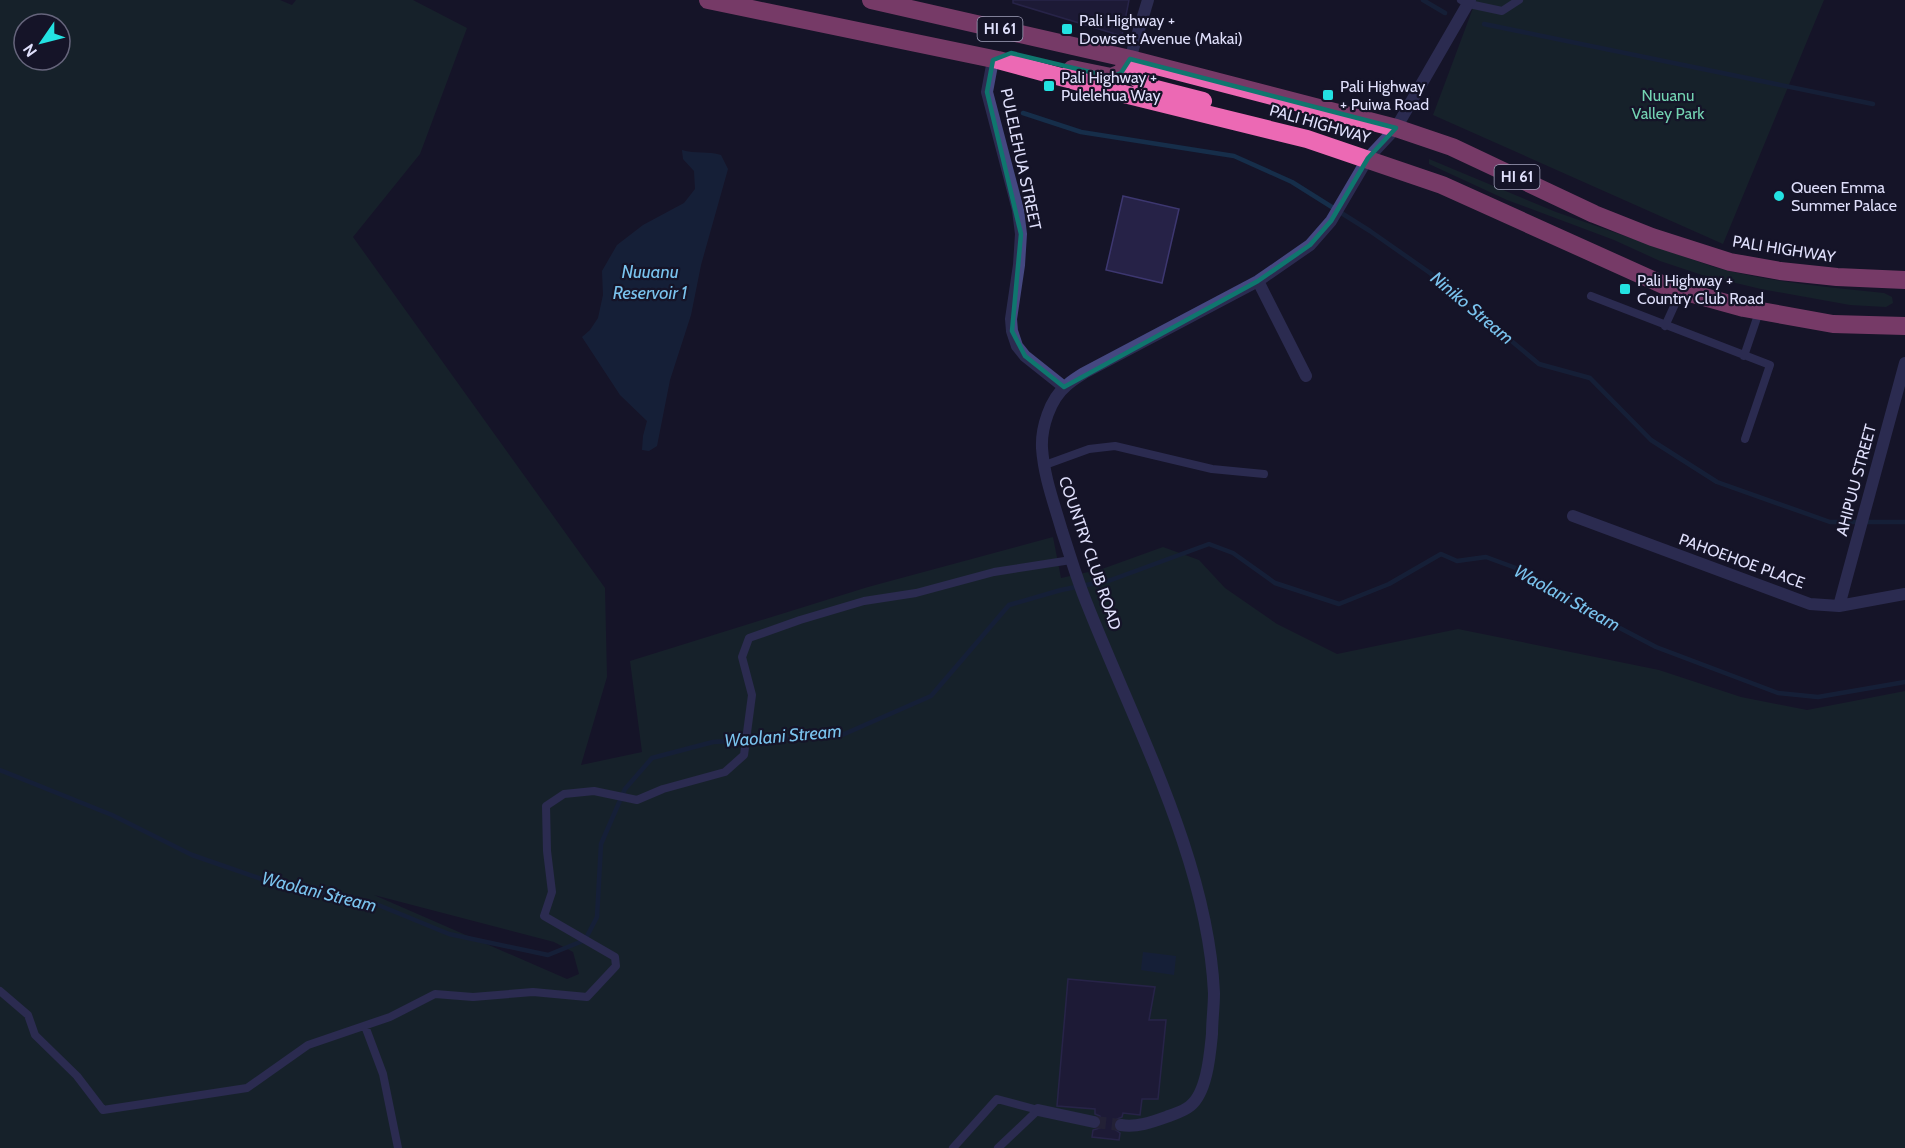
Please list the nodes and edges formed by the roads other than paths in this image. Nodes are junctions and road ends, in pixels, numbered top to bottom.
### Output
1 (708, 0) edge
2 (871, 0) edge
3 (1148, 0) edge
4 (1519, 0) edge
5 (1466, 1) edge
6 (1130, 58) junction
7 (996, 60) junction
8 (1224, 118) junction
9 (1396, 128) junction
10 (1368, 158) junction
11 (1905, 280) edge
12 (1258, 281) junction
13 (1681, 291) junction
14 (1591, 296) dead end
15 (1759, 312) junction
16 (1665, 326) junction
17 (1905, 326) edge
18 (1744, 356) junction
19 (1905, 363) edge
20 (1306, 376) dead end
21 (1064, 387) junction
22 (1745, 440) dead end
23 (1045, 465) junction
24 (1264, 474) dead end
25 (1573, 516) dead end
26 (1074, 566) junction
27 (1905, 594) edge
28 (1839, 606) junction
29 (0, 991) edge
30 (365, 1026) junction
31 (1038, 1110) junction
32 (1094, 1122) tunnel mouth
33 (1121, 1125) tunnel mouth
34 (398, 1148) edge
35 (953, 1148) edge
36 (998, 1148) edge

1 - 7 highway, PALI HIGHWAY / HI 61
2 - 6 highway, PALI HIGHWAY / HI 61
3 - 6 street
4 - 5 lane
5 - 9 street, COUNTRY CLUB ROAD
6 - 7 highway
6 - 8 highway
6 - 9 highway, PALI HIGHWAY / HI 61
7 - 8 highway, PALI HIGHWAY / HI 61
7 - 21 street, PULELEHUA STREET
8 - 10 highway, PALI HIGHWAY / HI 61
9 - 10 street, COUNTRY CLUB ROAD
9 - 11 highway, PALI HIGHWAY / HI 61
10 - 12 street, COUNTRY CLUB ROAD
10 - 13 highway, PALI HIGHWAY / HI 61
12 - 20 street
12 - 21 street, COUNTRY CLUB ROAD
13 - 15 highway, PALI HIGHWAY / HI 61
13 - 16 lane
14 - 16 lane
15 - 17 highway, PALI HIGHWAY / HI 61
15 - 18 lane
16 - 18 lane
18 - 22 lane
19 - 28 street, AHIPUU STREET
21 - 23 street, COUNTRY CLUB ROAD
23 - 24 lane
23 - 26 street, COUNTRY CLUB ROAD
25 - 28 street, PAHOEHOE PLACE
26 - 30 lane
26 - 33 street, COUNTRY CLUB ROAD
27 - 28 street, PAHOEHOE PLACE
29 - 30 lane
30 - 34 lane
31 - 32 street
31 - 35 lane
31 - 36 lane

